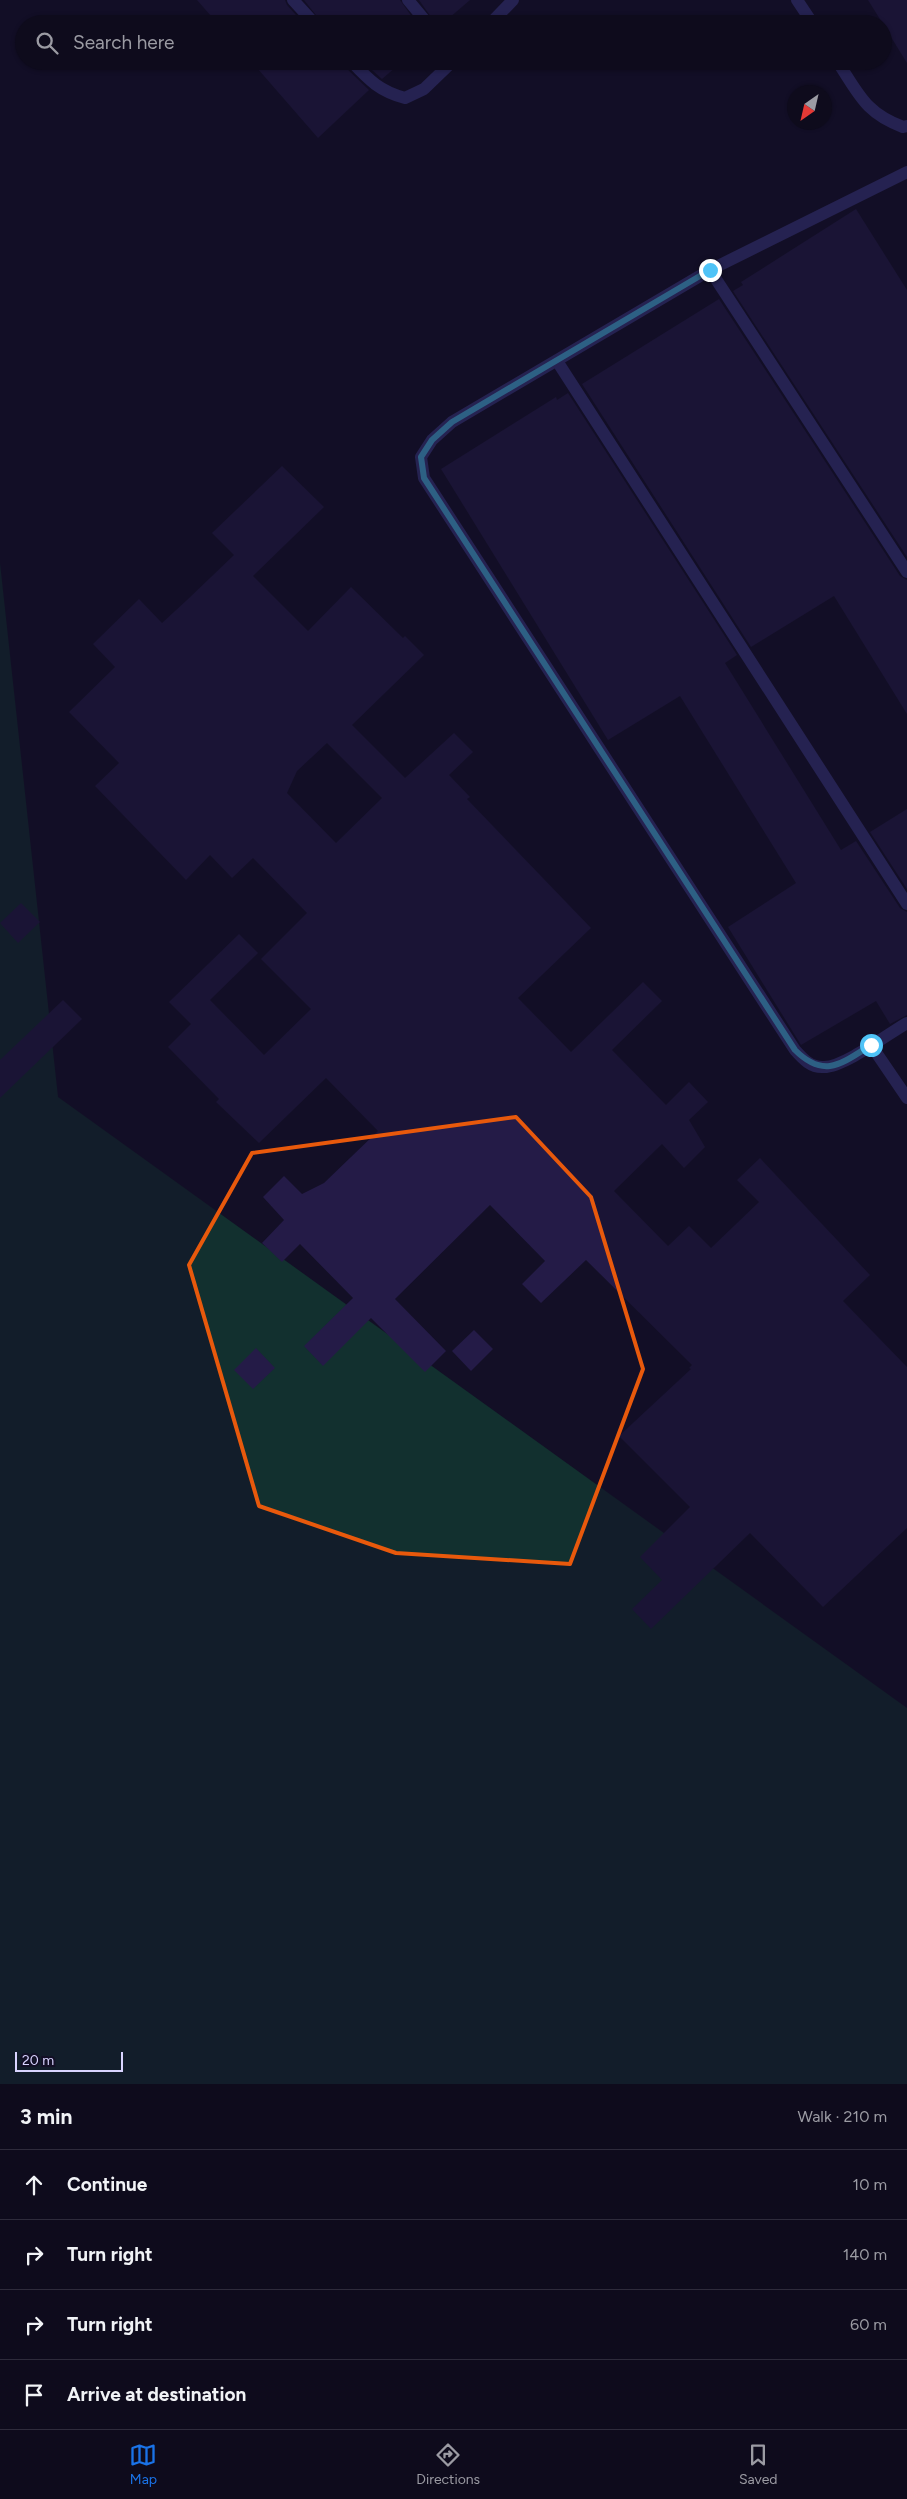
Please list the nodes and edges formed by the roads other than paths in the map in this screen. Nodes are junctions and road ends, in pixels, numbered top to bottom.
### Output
1 (293, 0) edge
2 (408, 0) edge
3 (513, 0) edge
4 (797, 0) edge
5 (307, 15) edge
6 (420, 15) edge
7 (499, 15) edge
8 (807, 15) edge
9 (359, 70) edge
10 (444, 70) edge
11 (844, 70) edge
12 (906, 129) edge
13 (907, 172) edge
14 (710, 270) junction
15 (557, 361) junction
16 (907, 572) edge
17 (907, 904) edge
18 (907, 1023) edge
19 (871, 1045) junction
20 (907, 1098) edge

1 - 5 street
2 - 6 street
3 - 7 street
4 - 8 street
9 - 10 street
11 - 12 street
13 - 14 street
14 - 15 street
14 - 16 street
15 - 17 street
15 - 19 street
18 - 19 street
19 - 20 street

